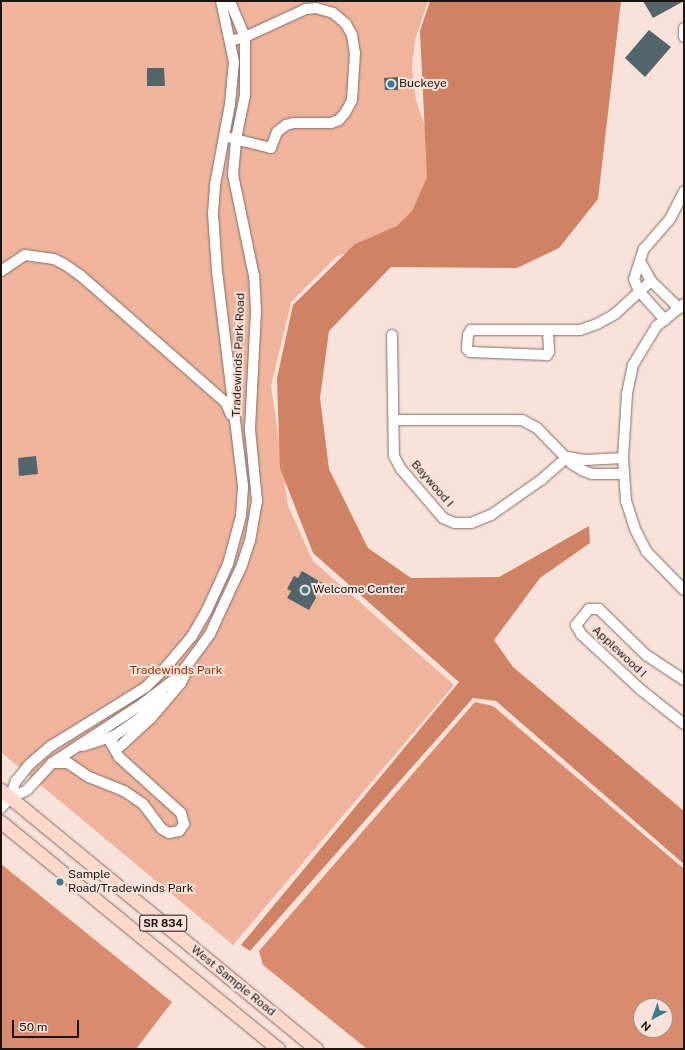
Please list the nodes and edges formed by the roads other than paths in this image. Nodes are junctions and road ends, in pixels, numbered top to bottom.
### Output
1 (221, 1) edge
2 (230, 1) edge
3 (684, 28) edge
4 (245, 37) junction
5 (684, 37) edge
6 (230, 40) junction
7 (223, 136) junction
8 (236, 139) junction
9 (683, 195) edge
10 (640, 261) junction
11 (1, 271) edge
12 (651, 281) junction
13 (639, 291) junction
14 (681, 306) edge
15 (665, 320) junction
16 (548, 331) junction
17 (392, 335) dead end
18 (394, 420) junction
19 (235, 422) junction
20 (250, 429) junction
21 (237, 437) junction
22 (567, 457) junction
23 (623, 458) junction
24 (624, 474) junction
25 (684, 590) edge
26 (194, 656) junction
27 (180, 675) junction
28 (684, 680) edge
29 (146, 686) junction
30 (153, 695) junction
31 (684, 724) edge
32 (114, 736) junction
33 (71, 749) junction
34 (116, 750) junction
35 (52, 763) junction
36 (5, 794) edge
37 (1, 808) edge
38 (1, 822) edge
39 (278, 1049) edge
40 (316, 1049) edge

1 - 6 street, Tradewinds Park Road
2 - 4 street, Tradewinds Park Road
3 - 5 street
4 - 6 street
4 - 8 street, Tradewinds Park Road
4 - 8 street
6 - 7 street, Tradewinds Park Road
7 - 8 street
7 - 19 street, Tradewinds Park Road
8 - 20 street, Tradewinds Park Road
9 - 10 street
10 - 12 street
10 - 13 street
11 - 21 street, Tradewinds Park Road
12 - 13 street
12 - 14 street
13 - 15 street
13 - 16 street
14 - 15 street
15 - 23 street
16 - 16 street
17 - 18 street, Baywood I
18 - 22 street
18 - 22 street, Baywood I
19 - 20 street, Tradewinds Park Road
19 - 21 street, Tradewinds Park Road
20 - 26 street, Tradewinds Park Road
21 - 29 street, Tradewinds Park Road
22 - 23 street
22 - 24 street
23 - 24 street
24 - 25 street
26 - 27 street, Tradewinds Park Road
26 - 34 street
27 - 30 street, Tradewinds Park Road
27 - 32 street, Tradewinds Park Road
28 - 31 street, Applewood I
29 - 30 street
29 - 36 street, Tradewinds Park Road
30 - 33 street, Tradewinds Park Road
32 - 33 street, Tradewinds Park Road
32 - 34 street
33 - 35 street, Tradewinds Park Road
34 - 35 street
35 - 36 street, Tradewinds Park Road
36 - 37 street
36 - 40 main road, West Sample Road / SR 834
38 - 39 main road, West Sample Road / SR 834

